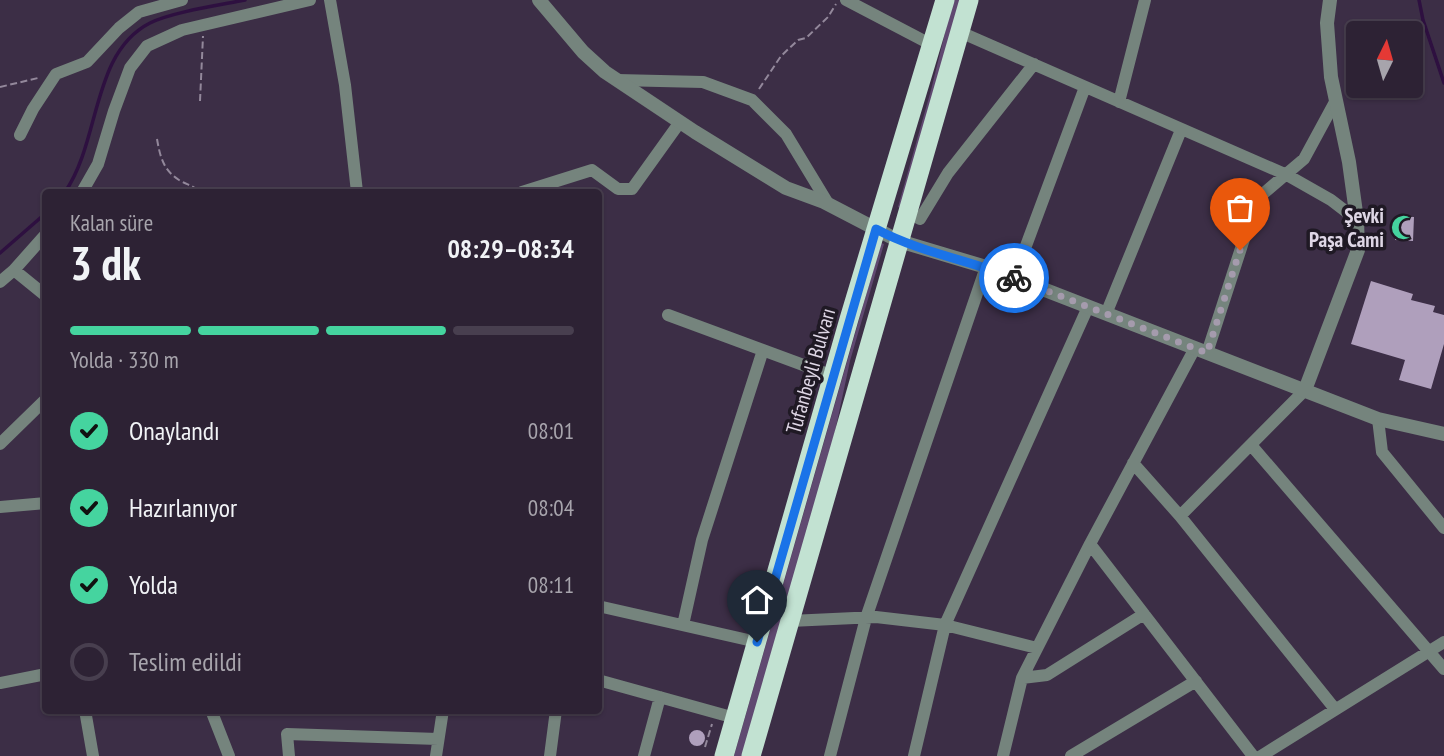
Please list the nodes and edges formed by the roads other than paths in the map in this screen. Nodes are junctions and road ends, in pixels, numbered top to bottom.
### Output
1 (182, 0) edge
2 (310, 0) edge
3 (330, 0) edge
4 (539, 0) edge
5 (846, 0) edge
6 (945, 0) edge
7 (969, 0) edge
8 (1145, 0) edge
9 (1330, 0) edge
10 (960, 32) junction
11 (932, 45) junction
12 (1034, 64) junction
13 (617, 80) junction
14 (1085, 87) junction
15 (1336, 100) junction
16 (1119, 102) junction
17 (680, 122) junction
18 (1181, 130) junction
19 (20, 135) dead end
20 (1287, 175) junction
21 (84, 189) edge
22 (357, 189) edge
23 (536, 189) edge
24 (829, 205) junction
25 (907, 212) junction
26 (1357, 219) junction
27 (876, 229) junction
28 (42, 239) edge
29 (899, 241) junction
30 (986, 267) junction
31 (14, 271) junction
32 (1014, 278) junction
33 (0, 282) edge
34 (42, 293) edge
35 (1088, 307) junction
36 (1106, 314) junction
37 (668, 315) dead end
38 (763, 350) junction
39 (1201, 351) junction
40 (833, 376) junction
41 (1305, 390) junction
42 (42, 403) edge
43 (1378, 419) junction
44 (1444, 434) edge
45 (0, 444) edge
46 (1251, 445) junction
47 (1133, 463) junction
48 (42, 503) edge
49 (0, 507) edge
50 (1180, 516) junction
51 (1444, 528) edge
52 (1090, 544) junction
53 (602, 607) edge
54 (1144, 614) junction
55 (866, 618) junction
56 (790, 621) junction
57 (682, 625) junction
58 (944, 625) junction
59 (757, 642) junction
60 (1444, 642) edge
61 (1037, 648) junction
62 (1430, 651) junction
63 (1444, 669) edge
64 (42, 675) edge
65 (1022, 678) junction
66 (602, 681) edge
67 (1196, 681) junction
68 (0, 683) edge
69 (660, 697) junction
70 (1335, 709) junction
71 (86, 714) edge
72 (213, 714) edge
73 (442, 714) edge
74 (555, 714) edge
75 (735, 718) junction
76 (438, 739) junction
77 (93, 756) edge
78 (229, 756) edge
79 (289, 756) edge
80 (436, 756) edge
81 (550, 756) edge
82 (644, 756) edge
83 (724, 756) edge
84 (751, 756) edge
85 (830, 756) edge
86 (914, 756) edge
87 (1003, 756) edge
88 (1072, 756) edge
89 (1253, 756) edge
90 (1261, 756) edge

1 - 19 street
2 - 21 street
3 - 22 street
4 - 13 street
5 - 11 street
6 - 11 highway, Tufanbeyli Bulvarı
7 - 10 highway
8 - 16 street
9 - 15 street
10 - 12 street
10 - 25 highway
11 - 27 highway, Tufanbeyli Bulvarı
12 - 14 street
12 - 25 street
13 - 17 street
13 - 24 street
14 - 16 street
14 - 32 street
15 - 20 street
15 - 26 street
16 - 18 street
17 - 23 street
17 - 24 street
18 - 20 street
18 - 36 street
20 - 26 street
20 - 39 street
24 - 27 street
25 - 29 highway
26 - 41 street
27 - 29 street
27 - 40 highway, Tufanbeyli Bulvarı
28 - 31 street
29 - 30 street
29 - 56 highway
30 - 32 street
30 - 55 street
31 - 33 street
31 - 34 street
32 - 35 street
35 - 36 street
35 - 58 street
36 - 39 street
37 - 38 street
38 - 40 street
38 - 57 street
39 - 41 street
39 - 47 street
40 - 59 highway, Tufanbeyli Bulvarı
41 - 43 street
41 - 46 street
42 - 45 street
43 - 44 street
43 - 51 street
46 - 50 street
46 - 62 street
47 - 50 street
47 - 52 street
48 - 49 street
50 - 70 street
52 - 54 street
52 - 61 street
53 - 57 street
54 - 65 street
54 - 67 street
55 - 56 street
55 - 58 street
55 - 85 street
56 - 84 highway
57 - 59 street
58 - 61 street
58 - 86 street
59 - 75 highway, Tufanbeyli Bulvarı
60 - 62 street
61 - 65 street
62 - 63 street
62 - 70 street
64 - 68 street
65 - 87 street
66 - 69 street
67 - 88 street
67 - 89 street
69 - 75 street
69 - 82 street
70 - 90 street
71 - 77 street
72 - 78 street
73 - 76 street
74 - 81 street
75 - 83 highway, Tufanbeyli Bulvarı
76 - 79 street
76 - 80 street

